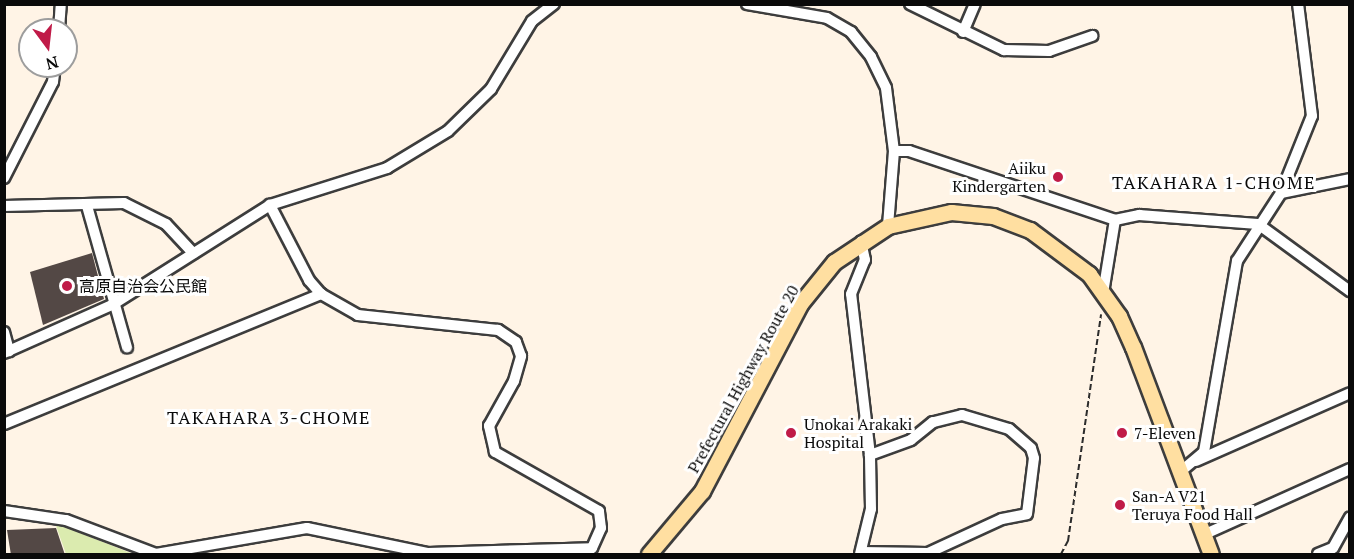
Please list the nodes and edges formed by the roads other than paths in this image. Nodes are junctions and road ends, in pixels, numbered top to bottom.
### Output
1 (554, 4) edge
2 (747, 4) edge
3 (910, 4) edge
4 (975, 4) edge
5 (1298, 4) edge
6 (812, 9) edge
7 (963, 32) junction
8 (1092, 36) dead end
9 (54, 78) edge
10 (894, 151) junction
11 (4, 178) edge
12 (1350, 179) edge
13 (1281, 194) junction
14 (4, 206) edge
15 (87, 206) junction
16 (270, 206) junction
17 (1114, 220) junction
18 (1258, 224) junction
19 (888, 226) junction
20 (861, 241) junction
21 (193, 253) junction
22 (1350, 291) edge
23 (1103, 293) junction
24 (321, 294) junction
25 (112, 305) junction
26 (4, 332) edge
27 (127, 347) dead end
28 (7, 352) edge
29 (1350, 393) edge
30 (4, 424) edge
31 (870, 455) junction
32 (1196, 461) junction
33 (1350, 469) edge
34 (1180, 472) junction
35 (4, 511) edge
36 (1350, 517) edge
37 (1203, 535) junction
38 (860, 553) edge
39 (649, 555) edge
40 (1211, 555) edge
41 (1318, 555) edge

1 - 16 street
2 - 6 street
3 - 7 street
4 - 7 street
5 - 13 street
6 - 10 street
7 - 8 street
9 - 11 street
10 - 17 street
10 - 19 street
12 - 13 street
13 - 18 street
14 - 15 street
15 - 21 street
15 - 25 street
16 - 21 street
16 - 24 street
17 - 18 street
17 - 23 street
18 - 22 street
18 - 32 street
19 - 20 main road, Prefectural Highway Route 20
19 - 23 main road, Prefectural Highway Route 20
20 - 31 street
20 - 39 main road, Prefectural Highway Route 20
21 - 25 street
23 - 34 main road, Prefectural Highway Route 20
24 - 30 street
24 - 35 street
25 - 27 street
25 - 28 street
26 - 28 street
29 - 32 street
31 - 38 street
31 - 38 street
32 - 34 street
33 - 37 street
34 - 37 main road, Prefectural Highway Route 20
36 - 41 street
37 - 40 main road, Prefectural Highway Route 20

